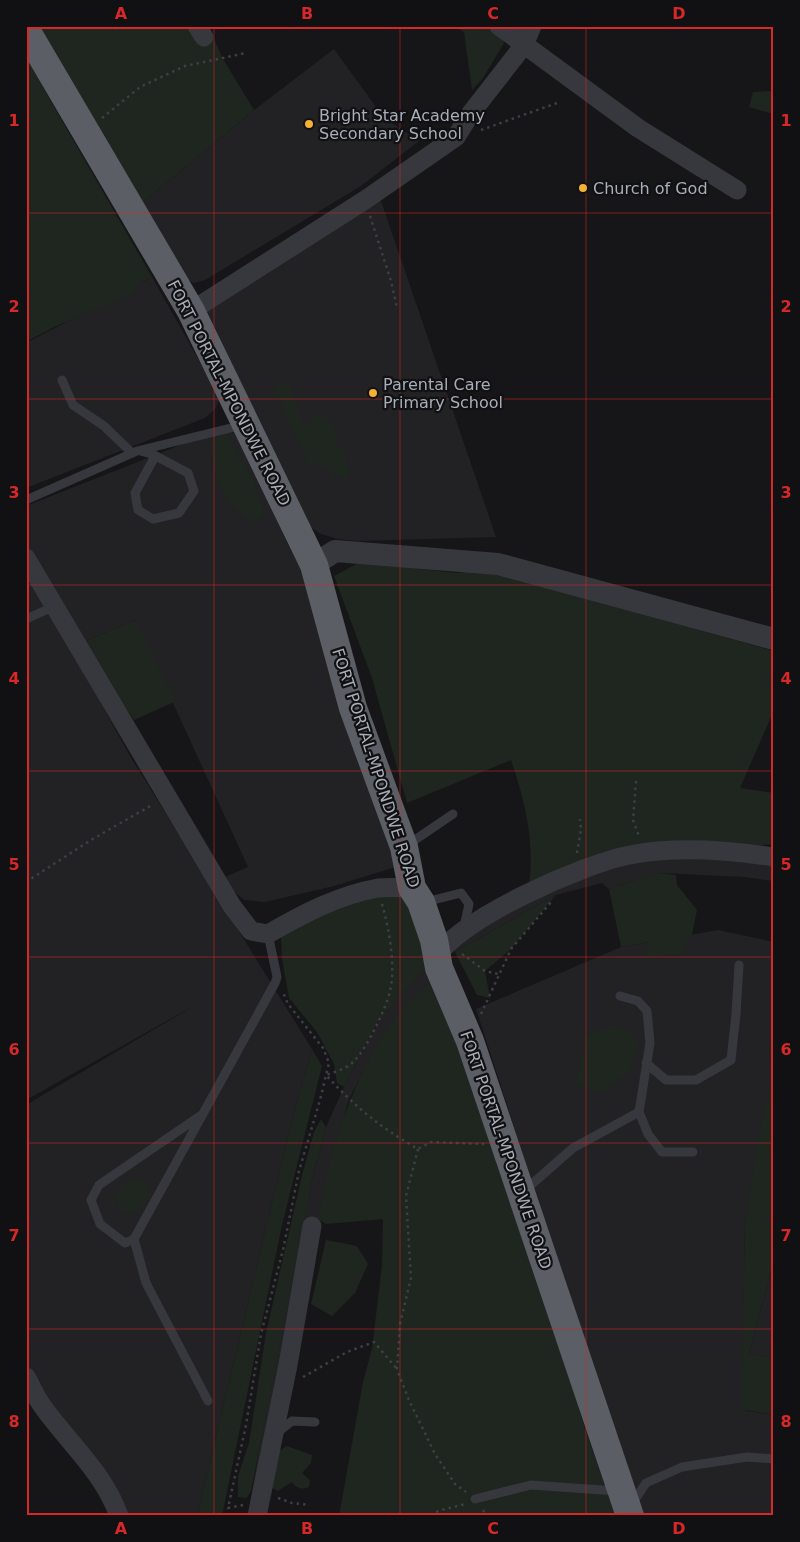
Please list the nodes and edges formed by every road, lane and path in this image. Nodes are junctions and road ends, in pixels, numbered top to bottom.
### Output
1 (499, 26) edge
2 (532, 26) edge
3 (26, 30) edge
4 (524, 45) junction
5 (246, 53) dead end
6 (557, 103) dead end
7 (86, 131) junction
8 (456, 138) junction
9 (737, 190) dead end
10 (365, 200) junction
11 (397, 308) dead end
12 (191, 311) junction
13 (62, 380) dead end
14 (246, 424) junction
15 (135, 452) junction
16 (152, 454) junction
17 (26, 500) edge
18 (26, 558) edge
19 (314, 565) junction
20 (55, 606) junction
21 (26, 619) edge
22 (774, 639) edge
23 (636, 781) dead end
24 (168, 795) junction
25 (452, 814) dead end
26 (580, 819) dead end
27 (404, 847) junction
28 (645, 854) junction
29 (774, 857) edge
30 (567, 876) junction
31 (26, 882) edge
32 (378, 888) junction
33 (417, 895) junction
34 (463, 932) junction
35 (268, 934) junction
36 (439, 953) junction
37 (739, 965) dead end
38 (498, 974) junction
39 (277, 977) junction
40 (620, 996) dead end
41 (470, 1041) junction
42 (646, 1062) junction
43 (326, 1075) junction
44 (639, 1112) junction
45 (203, 1114) junction
46 (418, 1149) junction
47 (693, 1152) dead end
48 (509, 1159) junction
49 (522, 1193) junction
50 (312, 1226) dead end
51 (134, 1239) junction
52 (397, 1369) junction
53 (26, 1376) edge
54 (282, 1389) junction
55 (208, 1401) dead end
56 (315, 1422) dead end
57 (271, 1441) junction
58 (774, 1459) edge
59 (475, 1499) junction
60 (627, 1505) edge
61 (228, 1508) dead end
62 (119, 1516) edge
63 (257, 1516) edge
64 (431, 1516) edge
65 (487, 1516) edge

1 - 4 street
2 - 4 street
3 - 7 highway, FORT PORTAL-MPONDWE ROAD
4 - 8 street
4 - 9 street
5 - 7 path
6 - 8 path
7 - 12 highway, FORT PORTAL-MPONDWE ROAD
8 - 10 street
10 - 11 path
10 - 12 street
12 - 14 highway, FORT PORTAL-MPONDWE ROAD
13 - 15 lane
14 - 15 lane
14 - 19 highway, FORT PORTAL-MPONDWE ROAD
15 - 16 lane
15 - 17 lane
16 - 16 lane
18 - 20 street
19 - 22 street
19 - 27 highway, FORT PORTAL-MPONDWE ROAD
20 - 21 lane
20 - 24 street
23 - 28 path
24 - 31 path
24 - 35 street
25 - 27 lane
26 - 30 path
27 - 33 highway, FORT PORTAL-MPONDWE ROAD
28 - 29 street
28 - 30 street
30 - 34 street
30 - 38 path
32 - 33 street
32 - 35 street
32 - 43 path
33 - 34 lane
33 - 36 highway, FORT PORTAL-MPONDWE ROAD
34 - 36 street
35 - 39 lane
36 - 38 path
36 - 41 highway, FORT PORTAL-MPONDWE ROAD
37 - 42 lane
38 - 41 path
39 - 43 path
39 - 45 lane
40 - 42 lane
41 - 48 highway, FORT PORTAL-MPONDWE ROAD
42 - 44 lane
43 - 46 path
43 - 61 path
44 - 47 lane
44 - 49 lane
45 - 51 lane
45 - 51 lane
46 - 48 path
46 - 52 path
48 - 49 highway, FORT PORTAL-MPONDWE ROAD
49 - 60 highway, FORT PORTAL-MPONDWE ROAD
50 - 54 street
51 - 55 lane
52 - 54 path
52 - 59 path
53 - 62 street
54 - 57 street
56 - 57 lane
57 - 63 street
58 - 60 lane
59 - 60 lane
59 - 64 path
59 - 65 path

